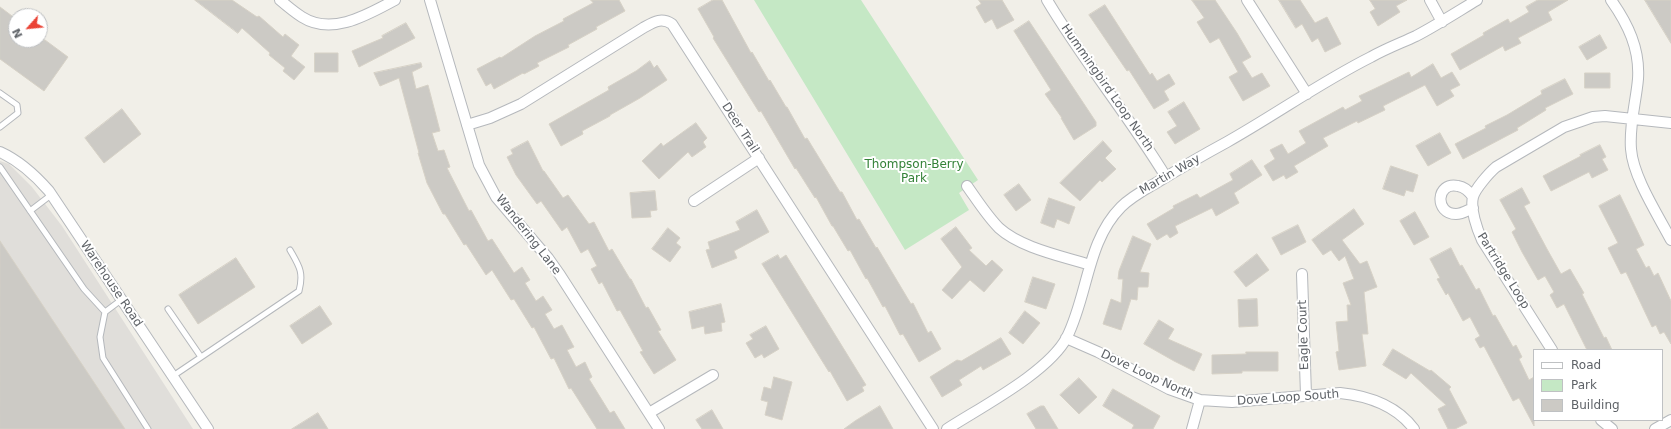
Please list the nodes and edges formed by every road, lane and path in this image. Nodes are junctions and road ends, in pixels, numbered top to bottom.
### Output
1 (280, 0) edge
2 (395, 0) edge
3 (430, 0) edge
4 (1047, 0) edge
5 (1247, 0) edge
6 (1430, 0) edge
7 (1477, 0) edge
8 (1611, 0) edge
9 (1442, 22) junction
10 (0, 93) edge
11 (1307, 94) junction
12 (1632, 119) junction
13 (1671, 123) edge
14 (467, 125) junction
15 (0, 127) edge
16 (0, 152) edge
17 (759, 158) junction
18 (0, 167) edge
19 (1166, 177) junction
20 (967, 186) dead end
21 (52, 195) junction
22 (1473, 197) junction
23 (694, 201) dead end
24 (1473, 208) junction
25 (30, 211) junction
26 (1671, 240) edge
27 (290, 250) dead end
28 (1090, 265) junction
29 (1302, 274) dead end
30 (121, 300) junction
31 (168, 309) dead end
32 (105, 312) junction
33 (1066, 338) junction
34 (1551, 349) edge
35 (201, 357) junction
36 (713, 375) dead end
37 (173, 376) junction
38 (1306, 395) junction
39 (1200, 400) junction
40 (649, 413) junction
41 (1671, 420) edge
42 (1602, 421) edge
43 (148, 429) edge
44 (208, 429) edge
45 (659, 429) edge
46 (933, 429) edge
47 (947, 429) edge
48 (1192, 429) edge
49 (1414, 429) edge
50 (1612, 429) edge
51 (1655, 429) edge

1 - 2 street
3 - 14 street, Wandering Lane
4 - 19 street, Hummingbird Loop North
5 - 11 street
6 - 9 street
7 - 9 street, Martin Way
8 - 12 street
9 - 11 street, Martin Way
10 - 15 lane
11 - 19 street, Martin Way
12 - 13 street
12 - 22 street
12 - 26 street
14 - 17 street, Deer Trail
14 - 40 street, Wandering Lane
16 - 21 street, Warehouse Road
17 - 23 street
17 - 46 street, Deer Trail
18 - 25 lane
19 - 28 street, Martin Way
20 - 28 street
21 - 25 lane
21 - 30 street, Warehouse Road
22 - 24 street, Partridge Loop
22 - 24 street
24 - 34 street, Partridge Loop
25 - 32 lane
27 - 35 lane
28 - 33 street, Martin Way
29 - 38 street, Eagle Court
30 - 32 lane
30 - 37 street, Warehouse Road
31 - 35 lane
32 - 43 lane
33 - 39 street, Dove Loop North
33 - 47 street, Martin Way
35 - 37 lane
36 - 40 street
37 - 44 street, Warehouse Road
38 - 39 street, Dove Loop South
38 - 49 street, Dove Loop South
39 - 48 street, Dove Loop North
40 - 45 street, Wandering Lane
41 - 51 street
42 - 50 street

